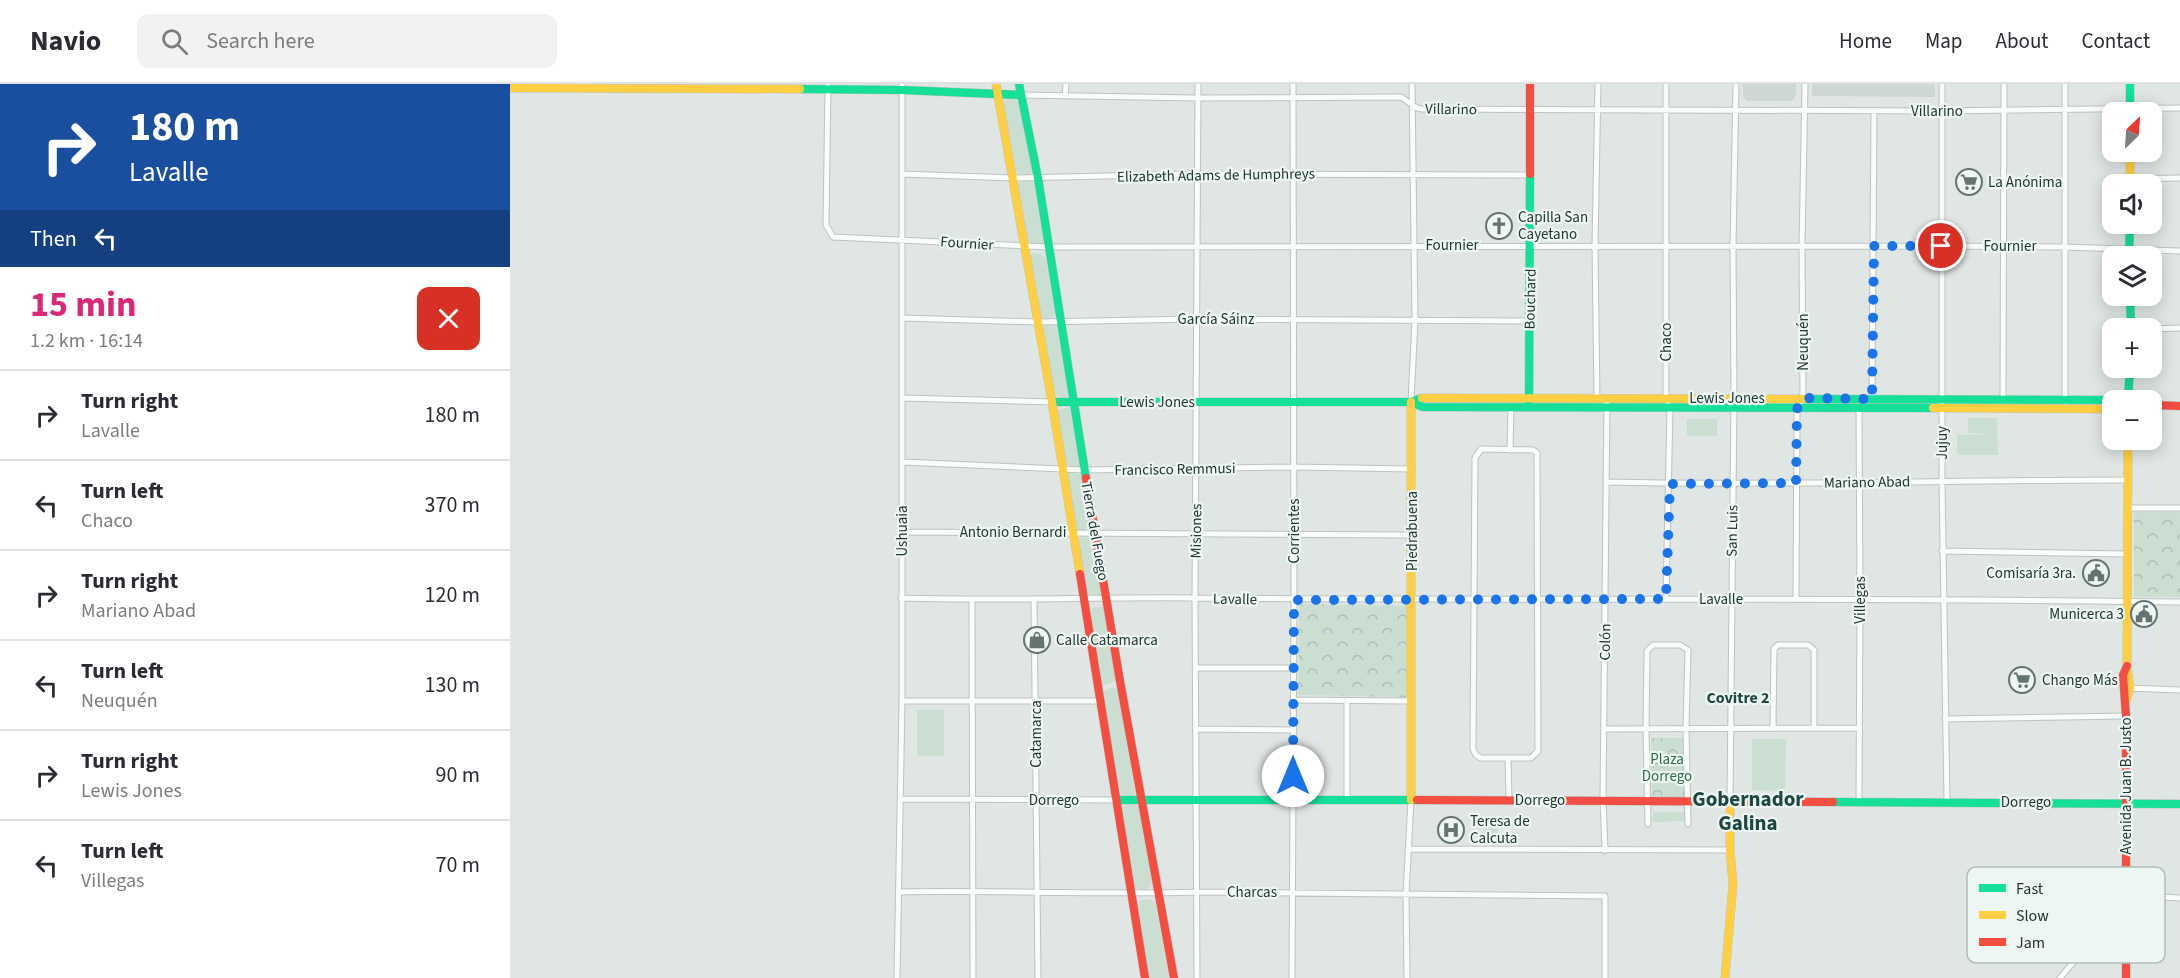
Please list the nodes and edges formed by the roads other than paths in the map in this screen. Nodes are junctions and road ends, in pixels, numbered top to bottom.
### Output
1 (996, 84) edge
2 (1019, 84) edge
3 (1066, 84) edge
4 (1197, 84) edge
5 (1293, 84) edge
6 (1412, 84) edge
7 (1530, 84) edge
8 (1598, 84) edge
9 (1666, 84) edge
10 (1736, 84) edge
11 (1805, 84) edge
12 (1942, 84) edge
13 (2004, 84) edge
14 (2065, 84) edge
15 (2130, 84) edge
16 (560, 86) edge
17 (624, 86) edge
18 (749, 87) edge
19 (828, 87) edge
20 (902, 87) edge
21 (510, 88) edge
22 (998, 95) junction
23 (1021, 95) junction
24 (1065, 96) junction
25 (1293, 97) junction
26 (1197, 98) junction
27 (2130, 102) edge
28 (1411, 104) junction
29 (2180, 108) edge
30 (2162, 109) edge
31 (1530, 110) junction
32 (1598, 110) junction
33 (1666, 110) junction
34 (1736, 110) junction
35 (2004, 110) junction
36 (2064, 110) junction
37 (2102, 110) edge
38 (1805, 111) junction
39 (1874, 111) junction
40 (1942, 111) junction
41 (902, 174) junction
42 (1196, 174) junction
43 (1293, 174) junction
44 (1413, 174) junction
45 (1530, 175) junction
46 (1013, 178) junction
47 (1038, 178) junction
48 (2180, 178) edge
49 (2162, 179) edge
50 (902, 238) junction
51 (1196, 245) junction
52 (1293, 245) junction
53 (1413, 245) junction
54 (1025, 246) junction
55 (1531, 246) junction
56 (1595, 246) junction
57 (1666, 246) junction
58 (1732, 246) junction
59 (1874, 246) junction
60 (1941, 246) junction
61 (2003, 246) junction
62 (1048, 247) junction
63 (1802, 247) junction
64 (2065, 247) junction
65 (2102, 251) edge
66 (2180, 251) edge
67 (2162, 252) edge
68 (902, 318) junction
69 (1196, 319) junction
70 (1293, 319) junction
71 (1415, 320) junction
72 (1529, 321) junction
73 (1039, 322) junction
74 (1059, 322) junction
75 (2180, 328) edge
76 (2162, 329) edge
77 (902, 398) junction
78 (1511, 398) junction
79 (1529, 398) junction
80 (1596, 398) junction
81 (1606, 398) junction
82 (1666, 398) junction
83 (1734, 398) junction
84 (1803, 398) junction
85 (1858, 399) junction
86 (1942, 399) junction
87 (2003, 399) junction
88 (2065, 399) junction
89 (2102, 400) edge
90 (1197, 401) junction
91 (1293, 401) junction
92 (1052, 402) junction
93 (1074, 402) junction
94 (1412, 402) junction
95 (1873, 404) junction
96 (2162, 405) edge
97 (2180, 406) edge
98 (1529, 407) junction
99 (1597, 407) junction
100 (1607, 407) junction
101 (1511, 408) junction
102 (1670, 408) junction
103 (1733, 408) junction
104 (1859, 408) junction
105 (1942, 408) junction
106 (1797, 409) junction
107 (2003, 409) junction
108 (2065, 409) junction
109 (2102, 409) edge
110 (1510, 450) junction
111 (2128, 450) edge
112 (903, 462) junction
113 (1293, 467) junction
114 (1062, 469) junction
115 (1197, 469) junction
116 (1412, 469) junction
117 (1084, 470) junction
118 (1942, 480) junction
119 (2128, 480) junction
120 (1607, 482) junction
121 (1733, 483) junction
122 (1796, 483) junction
123 (1859, 483) junction
124 (1670, 484) junction
125 (2128, 508) junction
126 (2180, 508) edge
127 (902, 532) junction
128 (1073, 532) junction
129 (1096, 532) junction
130 (1196, 533) junction
131 (1293, 533) junction
132 (1412, 535) junction
133 (1942, 551) junction
134 (2127, 554) junction
135 (902, 598) junction
136 (1034, 598) junction
137 (1195, 598) junction
138 (1107, 599) junction
139 (1666, 599) junction
140 (1732, 599) junction
141 (1796, 599) junction
142 (972, 600) junction
143 (1084, 600) junction
144 (1294, 600) junction
145 (1411, 600) junction
146 (1474, 600) junction
147 (1539, 600) junction
148 (1605, 600) junction
149 (1860, 600) junction
150 (1943, 601) junction
151 (2127, 601) junction
152 (2180, 602) edge
153 (1196, 668) junction
154 (1294, 668) junction
155 (2126, 688) junction
156 (2180, 690) edge
157 (1294, 700) junction
158 (902, 701) junction
159 (971, 701) junction
160 (1035, 701) junction
161 (1101, 701) junction
162 (1347, 701) junction
163 (1412, 701) junction
164 (2126, 716) junction
165 (1945, 719) junction
166 (1814, 727) junction
167 (1686, 728) junction
168 (1730, 728) junction
169 (1773, 728) junction
170 (1859, 728) junction
171 (1197, 729) junction
172 (1604, 729) junction
173 (1646, 729) junction
174 (1293, 730) junction
175 (1508, 759) junction
176 (1197, 798) junction
177 (901, 799) junction
178 (1293, 799) junction
179 (972, 800) junction
180 (1036, 800) junction
181 (1117, 800) junction
182 (1141, 800) junction
183 (1347, 800) junction
184 (1412, 800) junction
185 (1509, 800) junction
186 (1603, 800) junction
187 (1647, 800) junction
188 (1687, 801) junction
189 (1730, 801) junction
190 (1858, 802) junction
191 (1947, 802) junction
192 (2125, 802) junction
193 (2180, 804) edge
194 (1648, 824) dead end
195 (1688, 824) dead end
196 (1410, 849) junction
197 (1730, 850) junction
198 (1605, 851) junction
199 (2126, 867) edge
200 (973, 891) junction
201 (1036, 891) junction
202 (899, 892) junction
203 (1198, 892) junction
204 (1294, 892) junction
205 (1158, 893) junction
206 (1131, 894) junction
207 (1406, 894) junction
208 (2072, 963) edge
209 (897, 978) edge
210 (972, 978) edge
211 (1038, 978) edge
212 (1145, 978) edge
213 (1174, 978) edge
214 (1197, 978) edge
215 (1292, 978) edge
216 (1407, 978) edge
217 (1605, 978) edge
218 (1725, 978) edge
219 (2060, 978) edge

1 - 22 main road, Tierra del Fuego
2 - 23 main road, Tierra del Fuego
3 - 24 street
4 - 26 street, Misiones
5 - 25 street, Corrientes
6 - 28 street, Piedrabuena
7 - 31 main road, Bouchard
8 - 32 street
9 - 33 street, Chaco
10 - 34 street, San Luis
11 - 38 street, Neuquén
12 - 40 street, Jujuy
13 - 35 street
14 - 36 street
15 - 27 main road
16 - 17 main road, Villarino
16 - 21 main road, Villarino
17 - 18 main road, Villarino
18 - 19 main road, Villarino
19 - 20 main road, Villarino
19 - 50 street, Fournier
20 - 22 main road, Villarino
20 - 41 street, Ushuaia
22 - 23 main road, Villarino
22 - 46 main road, Tierra del Fuego
23 - 24 street, Villarino
23 - 47 main road, Tierra del Fuego
24 - 26 street, Villarino
25 - 26 street, Villarino
25 - 28 street, Villarino
25 - 43 street, Corrientes
26 - 42 street, Misiones
28 - 31 street, Villarino
28 - 44 street, Piedrabuena
29 - 30 street, Villarino
31 - 32 street, Villarino
31 - 45 main road, Bouchard
32 - 33 street, Villarino
32 - 56 street
33 - 34 street, Villarino
33 - 57 street, Chaco
34 - 38 street, Villarino
34 - 58 street, San Luis
35 - 36 street, Villarino
35 - 40 street, Villarino
35 - 61 street
36 - 37 street, Villarino
36 - 64 street
38 - 39 street, Villarino
38 - 63 street, Neuquén
39 - 40 street, Villarino
39 - 59 street
40 - 60 street, Jujuy
41 - 46 street, Elizabeth Adams de Humphreys
41 - 50 street, Ushuaia
42 - 43 street, Elizabeth Adams de Humphreys
42 - 47 street, Elizabeth Adams de Humphreys
42 - 51 street, Misiones
43 - 44 street, Elizabeth Adams de Humphreys
43 - 52 street, Corrientes
44 - 45 street, Elizabeth Adams de Humphreys
44 - 53 street, Piedrabuena
45 - 55 main road, Bouchard
46 - 47 street, Elizabeth Adams de Humphreys
46 - 54 main road, Tierra del Fuego
47 - 62 main road, Tierra del Fuego
48 - 49 street
50 - 54 street, Fournier
50 - 68 street, Ushuaia
51 - 52 street, Fournier
51 - 62 street, Fournier
51 - 69 street, Misiones
52 - 53 street, Fournier
52 - 70 street, Corrientes
53 - 55 street, Fournier
53 - 71 street, Piedrabuena
54 - 62 street, Fournier
54 - 73 main road, Tierra del Fuego
55 - 56 street, Fournier
55 - 72 main road, Bouchard
56 - 57 street, Fournier
56 - 80 street
57 - 58 street, Fournier
57 - 82 street, Chaco
58 - 63 street, Fournier
58 - 83 street, San Luis
59 - 60 street, Fournier
59 - 63 street, Fournier
59 - 95 street
60 - 61 street, Fournier
60 - 86 street, Jujuy
61 - 64 street, Fournier
61 - 87 street
62 - 74 main road, Tierra del Fuego
63 - 84 street, Neuquén
64 - 65 street, Fournier
64 - 88 street
66 - 67 street, Fournier
68 - 73 street, García Sáinz
68 - 77 street, Ushuaia
69 - 70 street, García Sáinz
69 - 74 street, García Sáinz
69 - 90 street, Misiones
70 - 71 street, García Sáinz
70 - 91 street, Corrientes
71 - 72 street, García Sáinz
71 - 94 street, Piedrabuena
72 - 79 main road, Bouchard
73 - 74 street, García Sáinz
73 - 92 main road, Tierra del Fuego
74 - 93 main road, Tierra del Fuego
75 - 76 street
77 - 92 street, Lewis Jones
77 - 112 street, Ushuaia
78 - 79 main road, Lewis Jones
78 - 94 main road, Lewis Jones
78 - 101 street
79 - 80 main road, Lewis Jones
79 - 98 main road, Bouchard
80 - 81 main road, Lewis Jones
80 - 99 street
81 - 82 main road, Lewis Jones
81 - 100 street, Colón
82 - 83 main road, Lewis Jones
82 - 102 street, Chaco
83 - 84 main road, Lewis Jones
83 - 103 street, San Luis
84 - 85 main road, Lewis Jones
84 - 106 street, Neuquén
85 - 95 main road, Lewis Jones
85 - 104 street, Villegas
86 - 87 main road, Lewis Jones
86 - 95 main road, Lewis Jones
86 - 105 street, Jujuy
87 - 88 main road, Lewis Jones
87 - 107 street
88 - 89 main road, Lewis Jones
88 - 108 street
90 - 91 main road, Lewis Jones
90 - 93 main road, Lewis Jones
90 - 115 street, Misiones
91 - 94 main road, Lewis Jones
91 - 113 street, Corrientes
92 - 93 main road, Lewis Jones
92 - 114 main road, Tierra del Fuego
93 - 117 main road, Tierra del Fuego
94 - 101 main road, Lewis Jones
94 - 116 main road, Piedrabuena
95 - 104 main road, Lewis Jones
95 - 105 main road, Lewis Jones
96 - 97 main road
98 - 99 main road, Lewis Jones
98 - 101 main road, Lewis Jones
99 - 100 main road, Lewis Jones
100 - 102 main road, Lewis Jones
100 - 120 street, Colón
101 - 110 street
102 - 103 main road, Lewis Jones
102 - 124 street, Chaco
103 - 106 main road, Lewis Jones
103 - 121 street, San Luis
104 - 106 main road, Lewis Jones
104 - 123 street, Villegas
105 - 107 main road, Lewis Jones
105 - 118 street, Jujuy
106 - 122 street, Neuquén
107 - 108 main road, Lewis Jones
108 - 109 main road, Lewis Jones
110 - 146 street
110 - 147 street
111 - 119 main road, Avenida Juan B. Justo
112 - 114 street, Francisco Remmusi
112 - 127 street, Ushuaia
113 - 115 street, Francisco Remmusi
113 - 116 street, Francisco Remmusi
113 - 131 street, Corrientes
114 - 117 street, Francisco Remmusi
114 - 128 main road, Tierra del Fuego
115 - 117 street, Francisco Remmusi
115 - 130 street, Misiones
116 - 132 main road, Piedrabuena
117 - 129 main road, Tierra del Fuego
118 - 119 street, Mariano Abad
118 - 123 street, Mariano Abad
118 - 133 street, Jujuy
119 - 125 main road, Avenida Juan B. Justo
120 - 124 street, Mariano Abad
120 - 148 street, Colón
121 - 122 street, Mariano Abad
121 - 124 street, Mariano Abad
121 - 140 street, San Luis
122 - 123 street, Mariano Abad
122 - 141 street, Neuquén
123 - 149 street, Villegas
124 - 139 street, Chaco
125 - 126 street
125 - 134 main road, Avenida Juan B. Justo
127 - 128 street, Antonio Bernardi
127 - 135 street, Ushuaia
128 - 129 street, Antonio Bernardi
128 - 143 main road, Tierra del Fuego
129 - 130 street, Antonio Bernardi
129 - 138 main road, Tierra del Fuego
130 - 131 street, Antonio Bernardi
130 - 137 street, Misiones
131 - 132 street, Antonio Bernardi
131 - 144 street, Corrientes
132 - 145 main road, Piedrabuena
133 - 134 street
133 - 150 street, Jujuy
134 - 151 main road, Avenida Juan B. Justo
135 - 142 street, Lavalle
135 - 158 street, Ushuaia
136 - 142 street, Lavalle
136 - 143 street, Lavalle
136 - 160 street, Catamarca
137 - 138 street, Lavalle
137 - 144 street, Lavalle
137 - 153 street, Misiones
138 - 143 street, Lavalle
138 - 182 main road, Tierra del Fuego
139 - 140 street, Lavalle
139 - 148 street, Lavalle
140 - 141 street, Lavalle
140 - 168 street, San Luis
141 - 149 street, Lavalle
142 - 159 street
143 - 161 main road, Tierra del Fuego
144 - 145 street, Lavalle
144 - 154 street, Corrientes
145 - 146 street, Lavalle
145 - 163 main road, Piedrabuena
146 - 147 street, Lavalle
146 - 175 street
147 - 148 street, Lavalle
147 - 175 street
148 - 172 street, Colón
149 - 150 street, Lavalle
149 - 170 street, Villegas
150 - 151 street, Lavalle
150 - 165 street, Jujuy
151 - 152 street, Lavalle
151 - 155 main road, Avenida Juan B. Justo
153 - 154 street
153 - 171 street, Misiones
154 - 157 street, Corrientes
155 - 156 street
155 - 164 main road, Avenida Juan B. Justo
157 - 162 street
157 - 174 street, Corrientes
158 - 159 street
158 - 177 street, Ushuaia
159 - 160 street
159 - 179 street
160 - 161 street
160 - 180 street, Catamarca
161 - 181 main road, Tierra del Fuego
162 - 163 street
162 - 183 street
163 - 184 main road, Piedrabuena
164 - 165 street
164 - 192 main road, Avenida Juan B. Justo
165 - 191 street, Jujuy
166 - 169 street
166 - 169 street
166 - 170 street
167 - 168 street
167 - 173 street
167 - 173 street
167 - 188 street
168 - 169 street
168 - 189 street, San Luis
170 - 190 street, Villegas
171 - 174 street
171 - 176 street, Misiones
172 - 173 street
172 - 186 street, Colón
173 - 187 street
174 - 178 street, Corrientes
175 - 185 street
176 - 178 main road, Dorrego
176 - 182 main road, Dorrego
176 - 203 street, Misiones
177 - 179 street, Dorrego
177 - 202 street, Ushuaia
178 - 183 main road, Dorrego
178 - 204 street, Corrientes
179 - 180 street, Dorrego
179 - 200 street
180 - 181 street, Dorrego
180 - 201 street, Catamarca
181 - 182 main road, Dorrego
181 - 206 main road, Tierra del Fuego
182 - 205 main road, Tierra del Fuego
183 - 184 main road, Dorrego
184 - 185 main road, Dorrego
184 - 196 street, Piedrabuena
185 - 186 main road, Dorrego
186 - 187 main road, Dorrego
186 - 198 street, Colón
187 - 188 main road, Dorrego
187 - 194 street
188 - 189 main road, Dorrego
188 - 195 street
189 - 190 main road, Dorrego
189 - 197 main road, San Luis
190 - 191 main road, Dorrego
191 - 192 main road, Dorrego
192 - 193 main road, Dorrego
192 - 199 main road, Avenida Juan B. Justo
196 - 198 street
196 - 207 street, Piedrabuena
197 - 198 street
197 - 218 main road, San Luis
200 - 201 street, Charcas
200 - 202 street, Charcas
200 - 210 street
201 - 206 street, Charcas
201 - 211 street, Catamarca
202 - 209 street, Ushuaia
203 - 204 street, Charcas
203 - 205 street, Charcas
203 - 214 street, Misiones
204 - 207 street, Charcas
204 - 215 street, Corrientes
205 - 206 street, Charcas
205 - 213 main road, Tierra del Fuego
206 - 212 main road, Tierra del Fuego
207 - 216 street, Piedrabuena
207 - 217 street, Charcas
208 - 219 street

